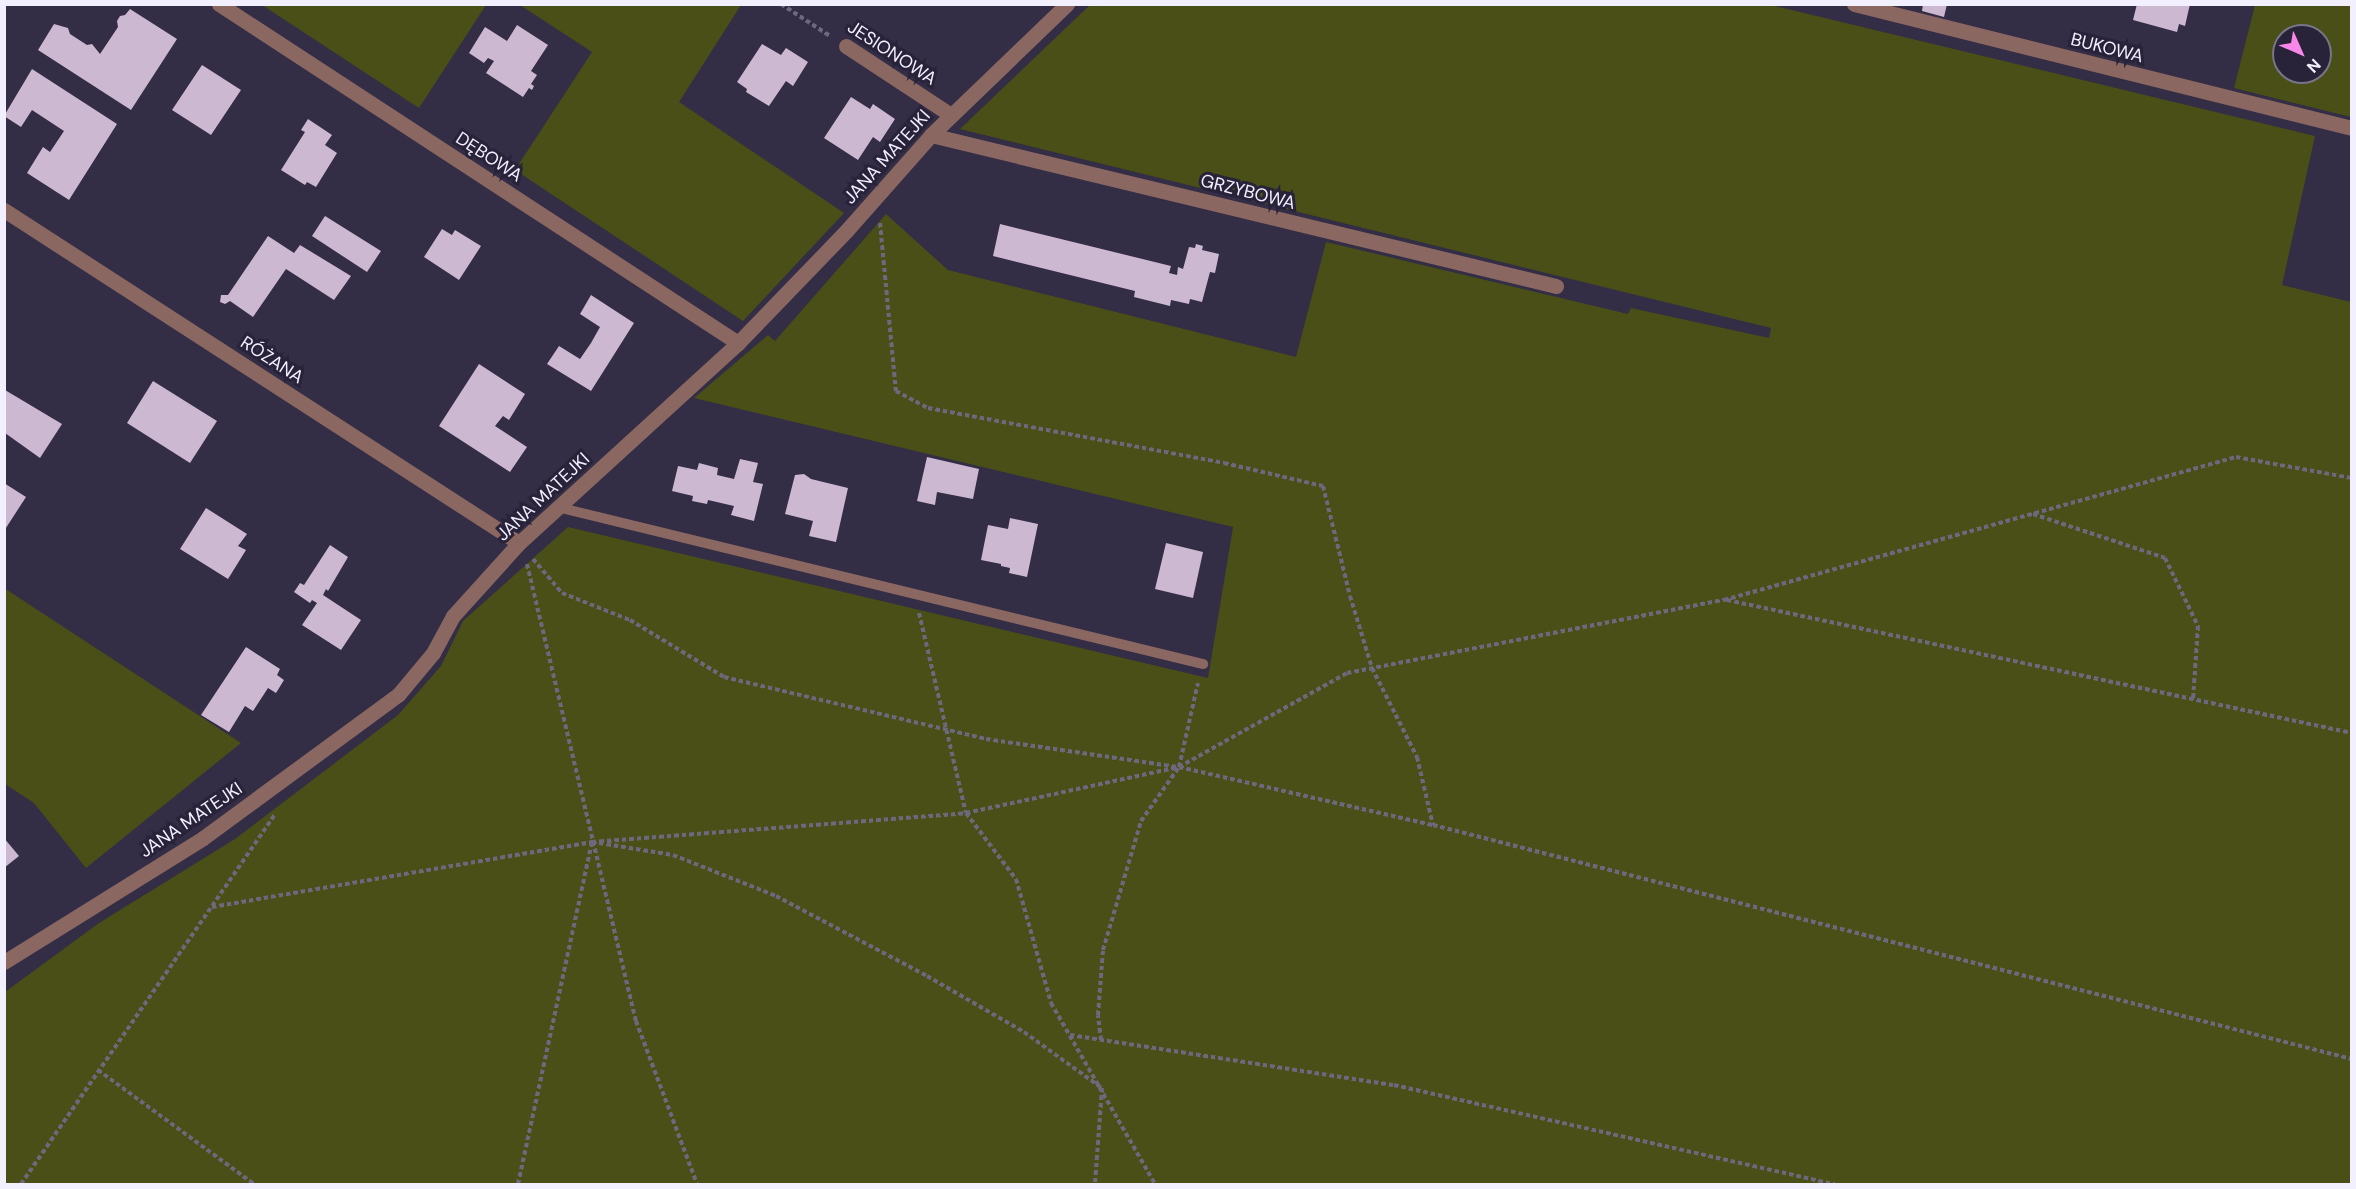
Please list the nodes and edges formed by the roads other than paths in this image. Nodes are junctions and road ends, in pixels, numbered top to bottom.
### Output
1 (219, 4) edge
2 (1067, 4) edge
3 (1854, 4) edge
4 (846, 46) road end
5 (951, 115) junction
6 (2352, 128) edge
7 (931, 135) junction
8 (4, 210) edge
9 (1556, 286) dead end
10 (738, 343) junction
11 (561, 508) junction
12 (519, 543) junction
13 (1203, 664) road end
14 (4, 962) edge

1 - 10 street, DĘBOWA
2 - 5 street, JANA MATEJKI
3 - 6 street, BUKOWA
4 - 5 street, JESIONOWA
5 - 7 street, JANA MATEJKI
7 - 9 street, GRZYBOWA
7 - 10 street, JANA MATEJKI
8 - 12 street, RÓŻANA
10 - 11 street, JANA MATEJKI
11 - 12 street, JANA MATEJKI
11 - 13 lane
12 - 14 street, JANA MATEJKI

